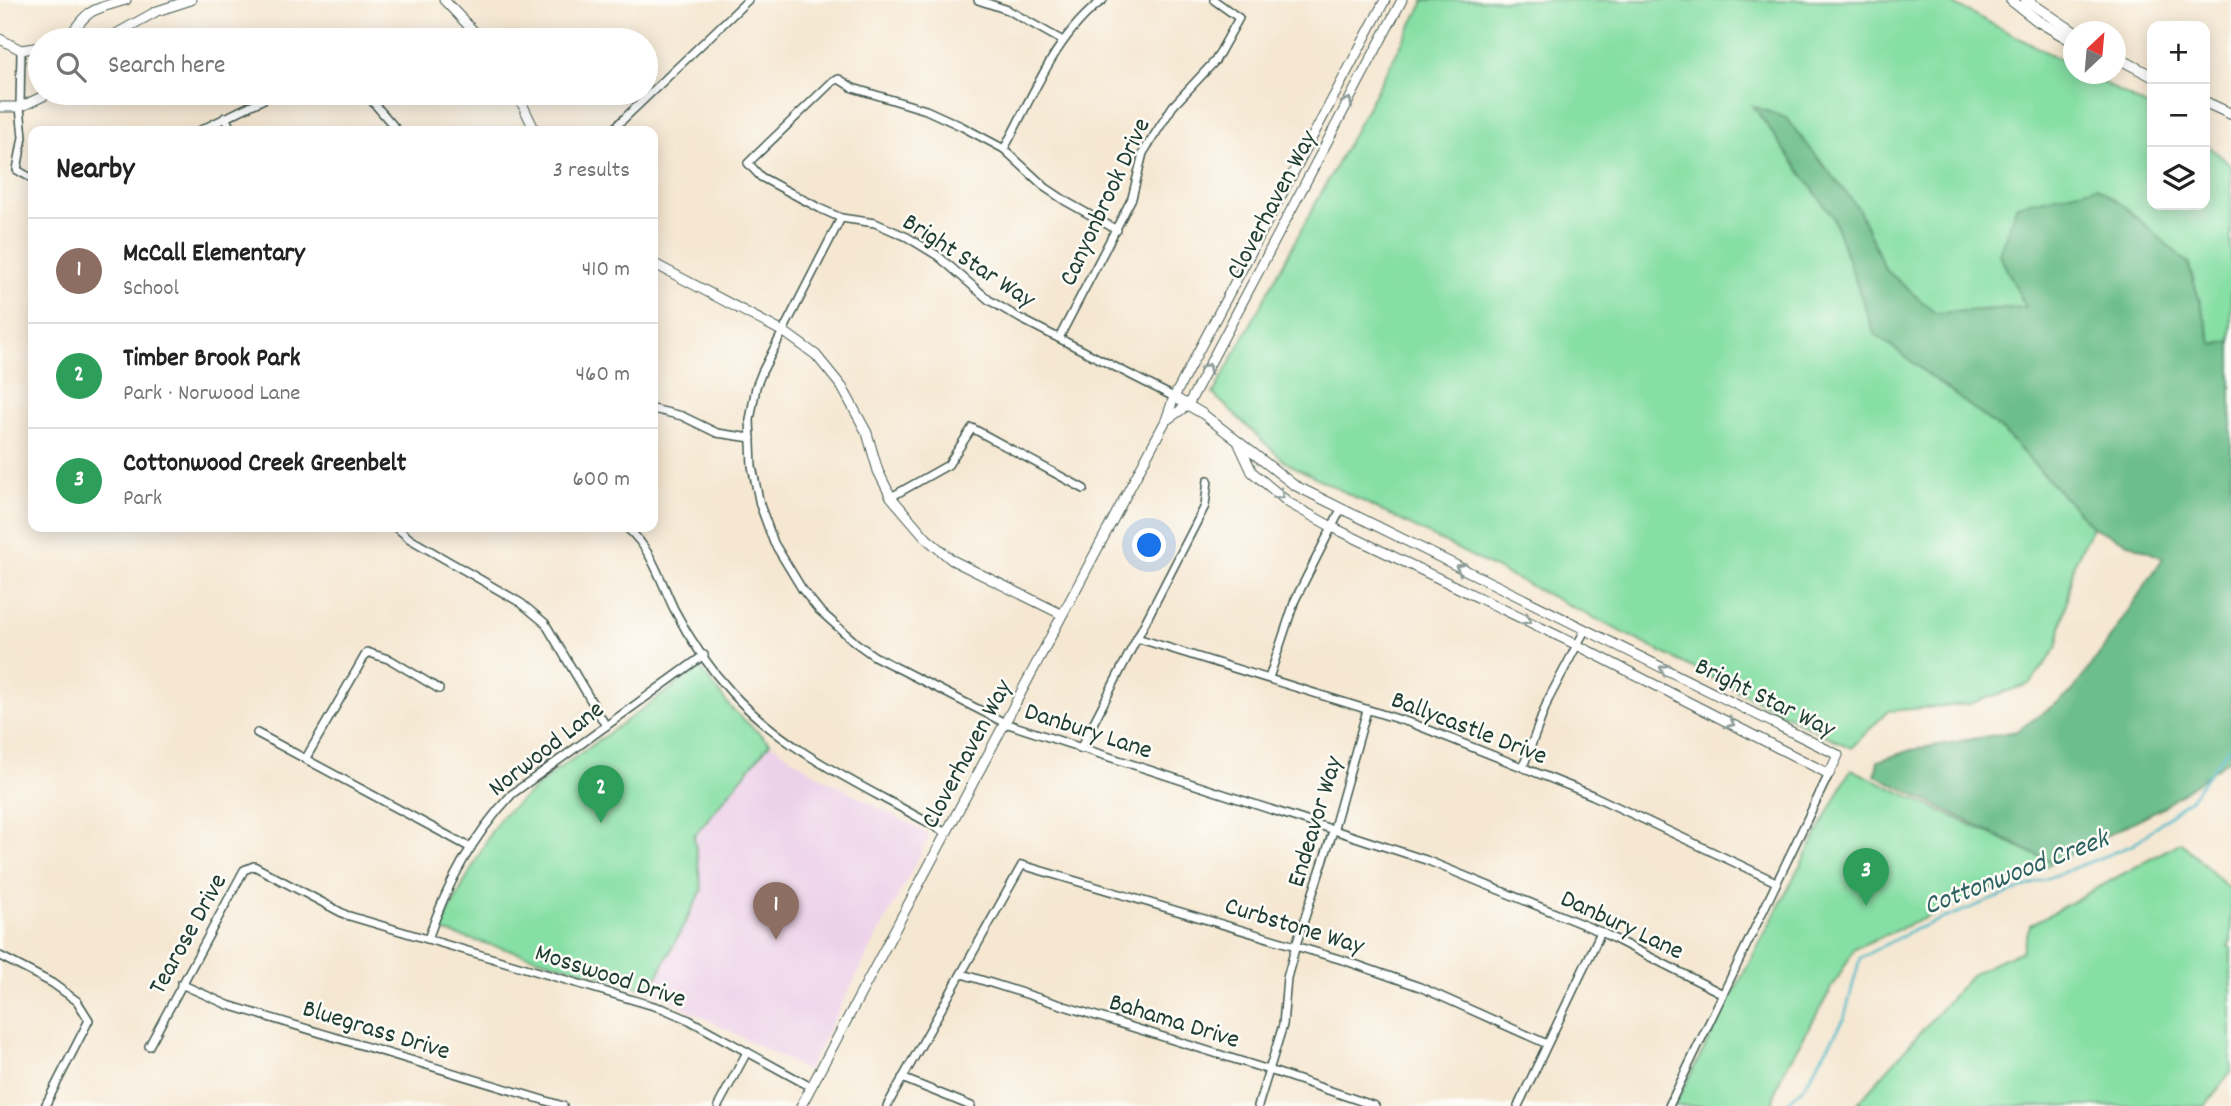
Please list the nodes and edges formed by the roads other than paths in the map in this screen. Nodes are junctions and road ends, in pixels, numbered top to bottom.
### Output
1 (126, 0) edge
2 (191, 0) edge
3 (444, 0) edge
4 (748, 0) edge
5 (978, 0) edge
6 (1103, 0) edge
7 (1214, 0) edge
8 (1385, 0) edge
9 (1402, 0) edge
10 (2011, 0) edge
11 (2026, 0) edge
12 (2063, 25) edge
13 (75, 28) edge
14 (127, 28) edge
15 (471, 28) edge
16 (2063, 36) edge
17 (0, 39) edge
18 (1063, 41) junction
19 (28, 49) edge
20 (21, 50) junction
21 (2126, 62) edge
22 (2147, 73) edge
23 (658, 86) edge
24 (28, 103) edge
25 (2210, 104) edge
26 (250, 105) edge
27 (375, 105) edge
28 (523, 105) edge
29 (638, 105) edge
30 (0, 107) edge
31 (20, 107) junction
32 (2231, 114) edge
33 (225, 117) junction
34 (208, 126) edge
35 (230, 126) edge
36 (394, 126) edge
37 (533, 126) edge
38 (616, 126) edge
39 (1004, 149) junction
40 (28, 176) edge
41 (841, 218) junction
42 (1116, 230) junction
43 (658, 266) edge
44 (784, 332) junction
45 (1059, 338) junction
46 (1174, 397) junction
47 (1188, 405) junction
48 (658, 410) edge
49 (1166, 420) junction
50 (751, 438) junction
51 (1239, 444) junction
52 (1208, 480) dead end
53 (1084, 489) dead end
54 (891, 498) junction
55 (1341, 509) junction
56 (1332, 527) junction
57 (402, 532) edge
58 (631, 532) edge
59 (1061, 614) junction
60 (1585, 631) junction
61 (1137, 638) junction
62 (1577, 645) junction
63 (704, 655) junction
64 (1269, 678) junction
65 (439, 689) dead end
66 (1367, 710) junction
67 (1005, 723) junction
68 (606, 726) junction
69 (257, 733) dead end
70 (1080, 749) junction
71 (306, 758) junction
72 (1523, 767) junction
73 (1829, 774) junction
74 (1333, 831) junction
75 (946, 833) junction
76 (471, 848) junction
77 (1776, 882) junction
78 (1601, 932) junction
79 (428, 939) junction
80 (1296, 945) junction
81 (0, 956) edge
82 (962, 974) junction
83 (181, 984) junction
84 (1723, 995) junction
85 (1547, 1044) junction
86 (149, 1046) dead end
87 (747, 1052) junction
88 (1269, 1070) junction
89 (902, 1078) junction
90 (811, 1087) junction
91 (45, 1106) edge
92 (563, 1106) edge
93 (718, 1106) edge
94 (801, 1106) edge
95 (887, 1106) edge
96 (971, 1106) edge
97 (1258, 1106) edge
98 (1375, 1106) edge
99 (1518, 1106) edge
100 (1669, 1106) edge

1 - 13 street
2 - 14 street
3 - 15 street
4 - 23 street
5 - 18 street
6 - 18 street
7 - 42 street, Canyonbrook Drive
8 - 46 street, Cloverhaven Way
47 -> 9 street, Cloverhaven Way
10 - 16 main road
11 - 12 main road
17 - 20 street
18 - 39 street
19 - 20 street
20 - 31 street
21 - 22 main road
24 - 31 street
25 - 32 main road
26 - 33 street
27 - 36 street
28 - 37 street
29 - 38 street
30 - 31 street
31 - 40 street
33 - 34 street
33 - 35 street
39 - 41 street, Bright Star Way
39 - 42 street
41 - 44 street, Danbury Lane
41 - 45 street, Bright Star Way
42 - 45 street, Canyonbrook Drive
43 - 44 street
44 - 50 street, Danbury Lane
44 - 54 street
45 - 46 street, Bright Star Way
46 - 47 street, Bright Star Way
46 - 49 street, Cloverhaven Way
47 - 49 street, Cloverhaven Way
47 - 51 street, Bright Star Way
48 - 50 street
49 - 59 street, Cloverhaven Way
50 - 67 street, Danbury Lane
51 - 55 street, Bright Star Way
51 -> 56 street, Bright Star Way
52 - 61 street
53 - 54 street
54 - 59 street
55 - 56 street
60 -> 55 street, Bright Star Way
56 -> 62 street, Bright Star Way
56 - 64 street
57 - 68 street
58 - 63 street
59 - 67 street, Cloverhaven Way
60 - 62 street
73 -> 60 street, Bright Star Way
61 - 64 street, Ballycastle Drive
61 - 70 street
62 - 72 street
62 -> 73 street, Bright Star Way
63 - 68 street, Norwood Lane
63 - 75 street
64 - 66 street, Ballycastle Drive
65 - 71 street
66 - 72 street, Ballycastle Drive
66 - 74 street, Endeavor Way
67 - 70 street, Danbury Lane
67 - 75 street, Cloverhaven Way
68 - 76 street, Norwood Lane
69 - 71 street
70 - 74 street, Danbury Lane
71 - 76 street
72 - 77 street, Ballycastle Drive
73 - 77 street
74 - 78 street, Danbury Lane
74 - 80 street, Endeavor Way
75 - 90 street, Cloverhaven Way
76 - 79 street, Norwood Lane
77 - 84 street
78 - 84 street, Danbury Lane
78 - 85 street
79 - 83 street, Tearose Drive
79 - 87 street, Mosswood Drive
80 - 82 street, Curbstone Way
80 - 85 street, Curbstone Way
80 - 88 street, Endeavor Way
81 - 91 street
82 - 88 street, Bahama Drive
82 - 89 street
83 - 86 street, Tearose Drive
83 - 92 street, Bluegrass Drive
84 - 100 street
85 - 99 street
87 - 90 street, Mosswood Drive
87 - 93 street
88 - 97 street, Endeavor Way
88 - 98 street, Bahama Drive
89 - 95 street
89 - 96 street
90 - 94 street, Cloverhaven Way

